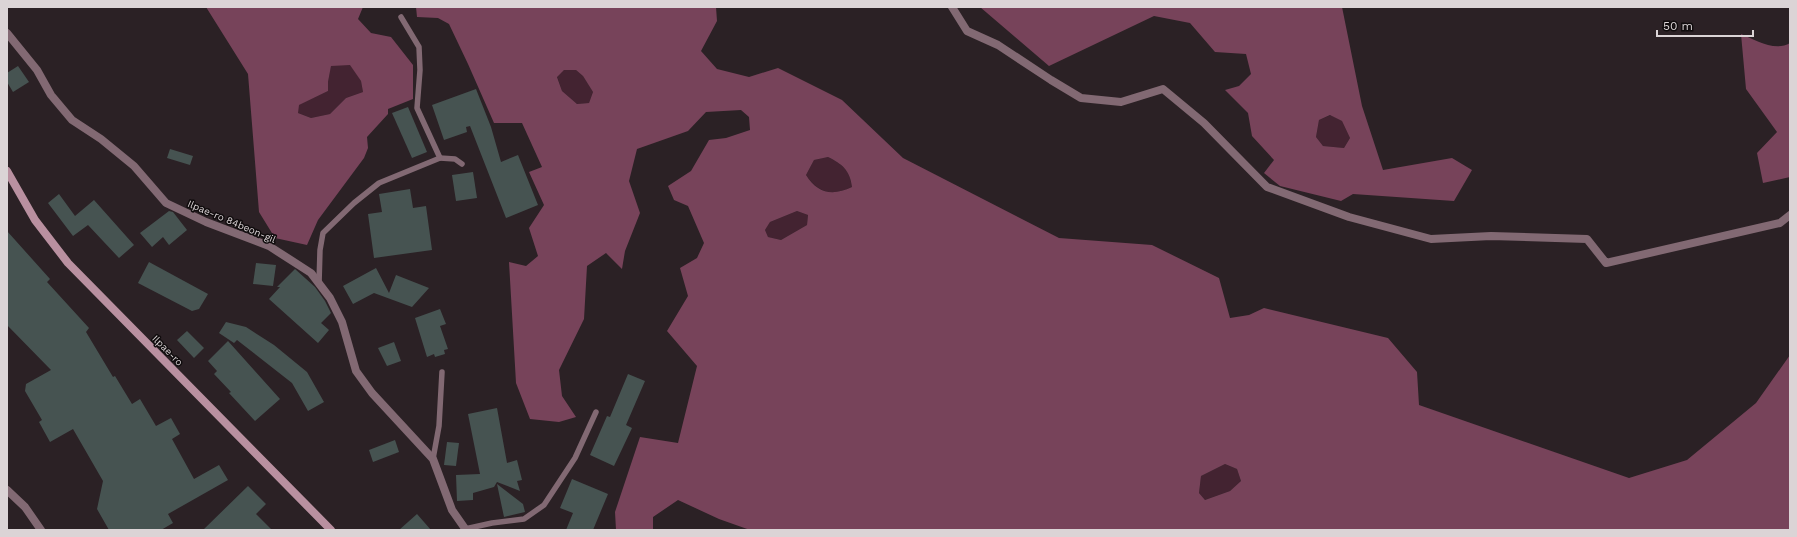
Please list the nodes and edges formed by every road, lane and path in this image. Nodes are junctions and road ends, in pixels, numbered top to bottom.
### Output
1 (952, 7) edge
2 (401, 17) dead end
3 (7, 33) edge
4 (440, 158) junction
5 (462, 164) dead end
6 (7, 171) edge
7 (1790, 215) edge
8 (319, 284) junction
9 (442, 372) dead end
10 (596, 412) dead end
11 (433, 459) junction
12 (7, 490) edge
13 (466, 529) edge
14 (40, 530) edge
15 (331, 530) edge

1 - 7 street
2 - 4 lane
3 - 8 street, Ilpae-ro 84beon-gil
4 - 5 lane
4 - 8 lane
6 - 15 street, Ilpae-ro
8 - 11 street, Ilpae-ro 84beon-gil
9 - 11 lane
10 - 13 lane
11 - 13 street, Ilpae-ro 84beon-gil
12 - 14 street

